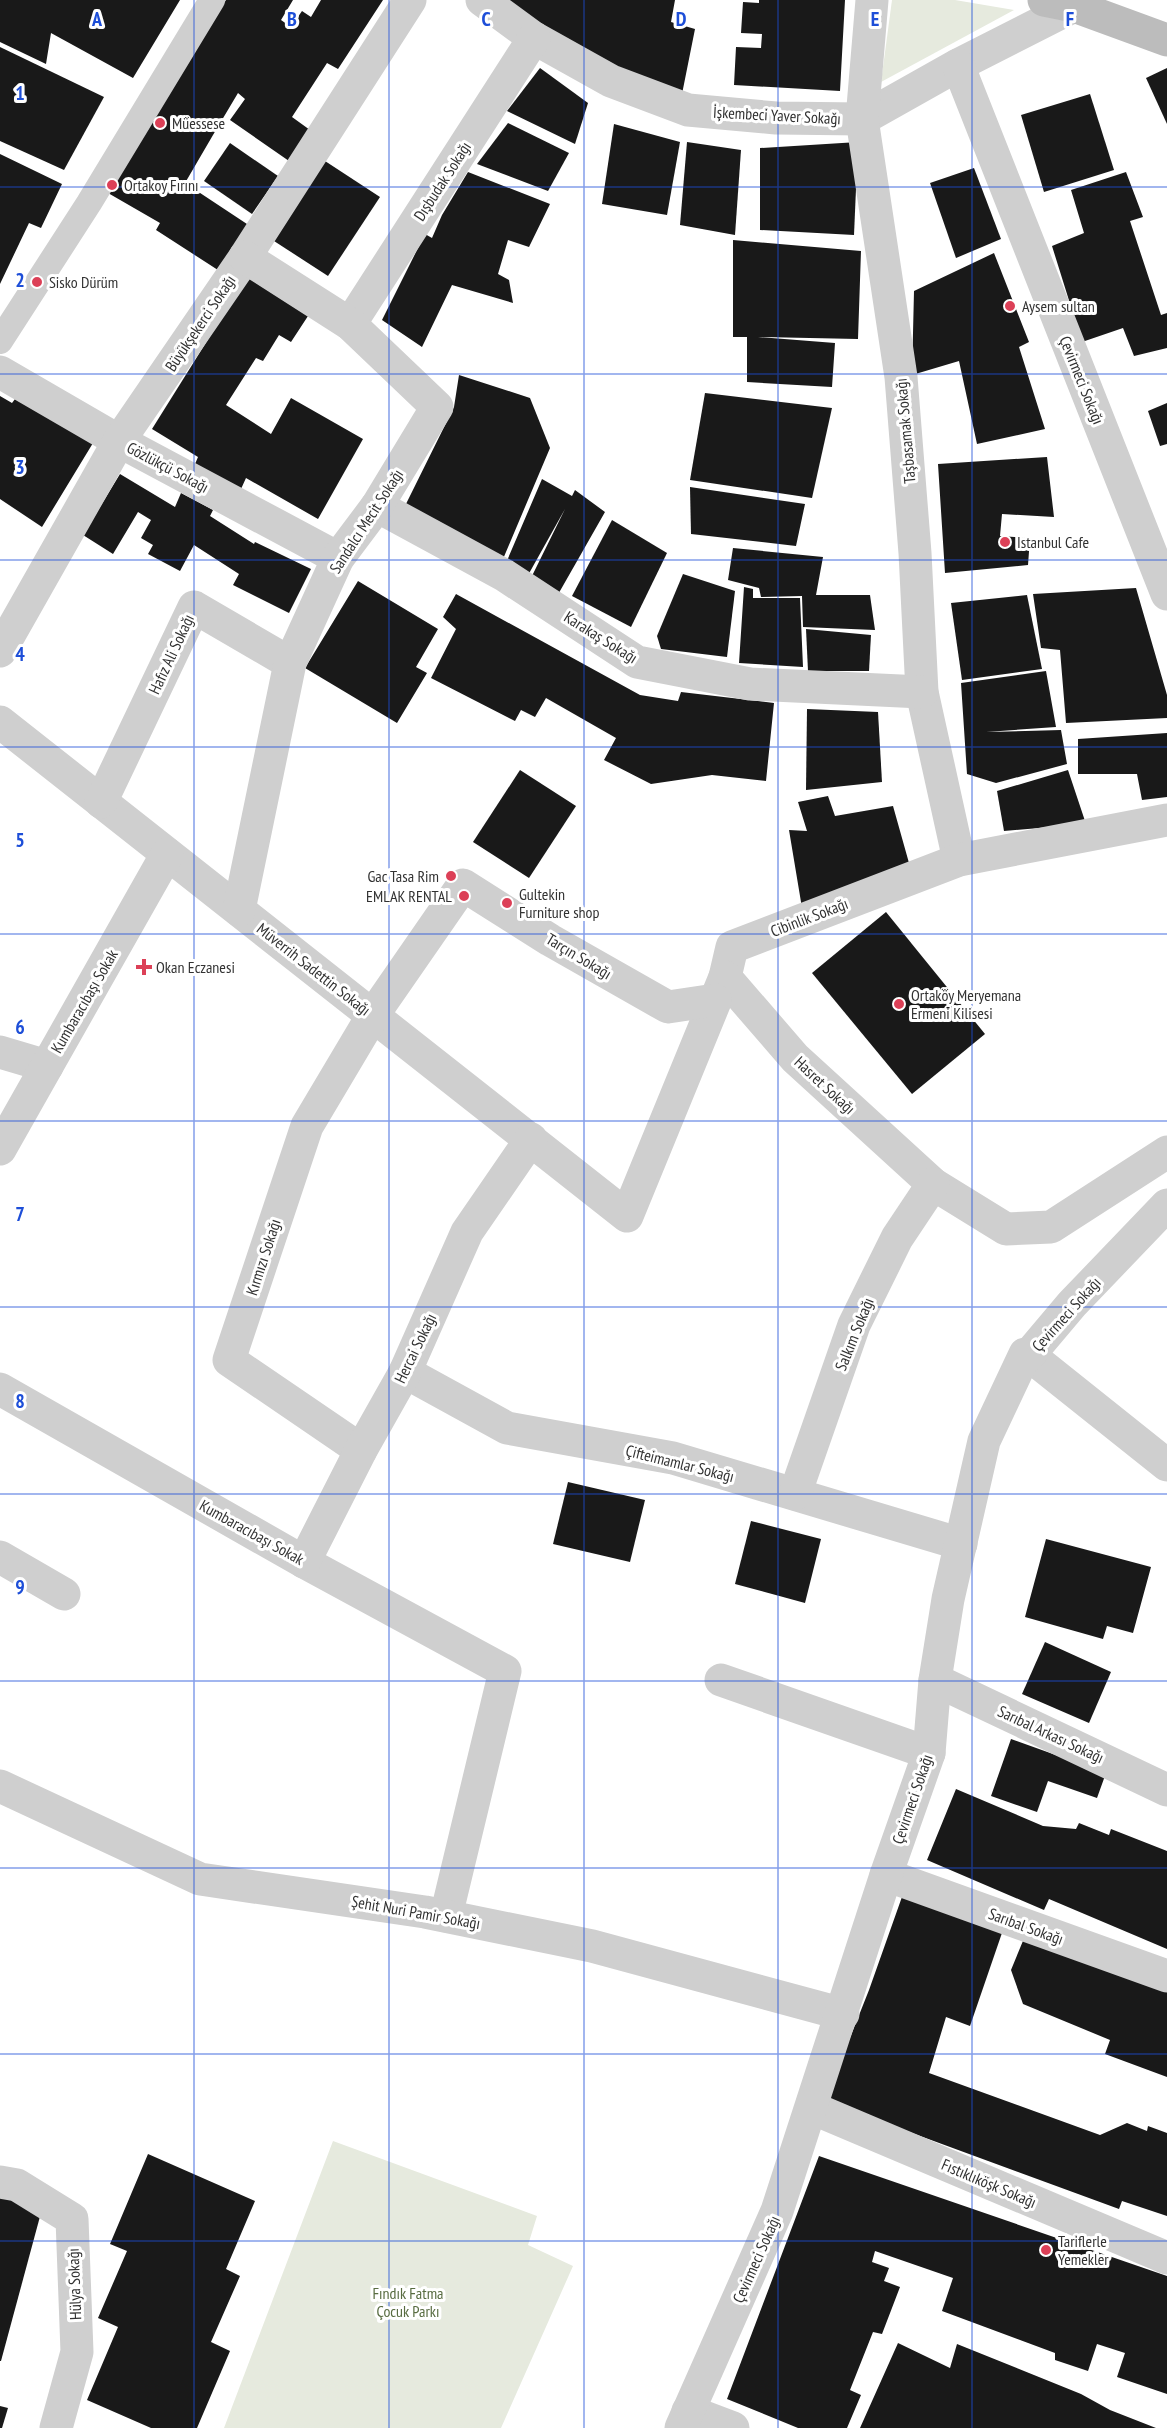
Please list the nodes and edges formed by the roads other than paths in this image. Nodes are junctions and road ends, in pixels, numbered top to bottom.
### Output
1 (212, 0) edge
2 (410, 0) edge
3 (482, 0) edge
4 (872, 0) edge
5 (1059, 3) edge
6 (534, 38) junction
7 (1167, 40) edge
8 (958, 65) junction
9 (862, 119) junction
10 (245, 257) junction
11 (350, 324) junction
12 (0, 341) edge
13 (0, 372) edge
14 (119, 441) junction
15 (377, 506) junction
16 (338, 558) junction
17 (1167, 594) edge
18 (0, 651) edge
19 (290, 663) junction
20 (922, 692) junction
21 (0, 722) edge
22 (101, 802) junction
23 (1167, 820) edge
24 (167, 854) junction
25 (959, 860) junction
26 (239, 910) junction
27 (720, 988) junction
28 (373, 1015) junction
29 (0, 1052) edge
30 (47, 1066) junction
31 (531, 1139) junction
32 (0, 1149) edge
33 (1167, 1152) edge
34 (933, 1184) junction
35 (1167, 1205) edge
36 (627, 1216) joint
37 (1029, 1355) junction
38 (405, 1372) junction
39 (0, 1389) edge
40 (361, 1450) junction
41 (1167, 1465) edge
42 (795, 1494) junction
43 (961, 1544) junction
44 (0, 1557) edge
45 (304, 1562) junction
46 (64, 1594) dead end
47 (721, 1680) dead end
48 (935, 1680) junction
49 (929, 1753) junction
50 (0, 1786) edge
51 (1167, 1790) edge
52 (886, 1875) junction
53 (446, 1916) junction
54 (1167, 1976) edge
55 (843, 2014) junction
56 (812, 2108) junction
57 (0, 2182) edge
58 (1167, 2258) edge
59 (684, 2420) edge
60 (56, 2428) edge
61 (733, 2428) edge

1 - 12 street
2 - 10 street, Büyükşekerci Sokağı
3 - 6 street, İşkembeci Yaver Sokağı
4 - 9 street, Taşbasamak Sokağı
5 - 7 main road
5 - 8 street, İşkembeci Yaver Sokağı
6 - 9 street, İşkembeci Yaver Sokağı
6 - 11 street, Dışbudak Sokağı
8 - 9 street, İşkembeci Yaver Sokağı
8 - 17 street, Çevirmeci Sokağı
9 - 20 street, Taşbasamak Sokağı
10 - 11 street, Sandalcı Mecit Sokağı
10 - 14 street, Büyükşekerci Sokağı
11 - 15 street, Sandalcı Mecit Sokağı
13 - 14 street, Gözlükçü Sokağı
14 - 16 street, Gözlükçü Sokağı
14 - 18 street, Büyükşekerci Sokağı
15 - 16 street, Sandalcı Mecit Sokağı
15 - 20 street, Karakaş Sokağı
16 - 19 street, Sandalcı Mecit Sokağı
19 - 22 street, Hafız Ali Sokağı
19 - 26 street, Sandalcı Mecit Sokağı
20 - 25 street, Taşbasamak Sokağı
21 - 22 street, Müverrih Sadettin Sokağı
22 - 24 street, Müverrih Sadettin Sokağı
23 - 25 street, Cibinlik Sokağı
24 - 26 street, Müverrih Sadettin Sokağı
24 - 30 street, Kumbaracıbaşı Sokak
25 - 27 street, Cibinlik Sokağı
26 - 28 street, Müverrih Sadettin Sokağı
27 - 28 street, Tarçın Sokağı
27 - 34 street, Hasret Sokağı
27 - 36 street, Cibinlik Sokağı
28 - 31 street, Müverrih Sadettin Sokağı
28 - 40 street, Kırmızı Sokağı
29 - 30 street
30 - 32 street, Kumbaracıbaşı Sokak
31 - 36 street, Müverrih Sadettin Sokağı
31 - 38 street, Hercai Sokağı
33 - 34 street, Hasret Sokağı
34 - 42 street, Salkım Sokağı
35 - 37 street, Çevirmeci Sokağı
37 - 41 street
37 - 43 street, Çevirmeci Sokağı
38 - 40 street, Hercai Sokağı
38 - 42 street, Çifteimamlar Sokağı
39 - 45 street, Kumbaracıbaşı Sokak
40 - 45 street, Hercai Sokağı
42 - 43 street, Çifteimamlar Sokağı
43 - 48 street, Çevirmeci Sokağı
44 - 46 street
45 - 53 street, Kumbaracıbaşı Sokak
47 - 49 street
48 - 49 street, Çevirmeci Sokağı
48 - 51 street, Sarıbal Arkası Sokağı
49 - 52 street, Çevirmeci Sokağı
50 - 53 street, Şehit Nuri Pamir Sokağı
52 - 54 street, Sarıbal Sokağı
52 - 55 street, Çevirmeci Sokağı
53 - 55 street, Şehit Nuri Pamir Sokağı
55 - 56 street, Çevirmeci Sokağı
56 - 58 street, Fıstıklıköşk Sokağı
56 - 59 street, Çevirmeci Sokağı
57 - 60 street, Hülya Sokağı
59 - 61 street

